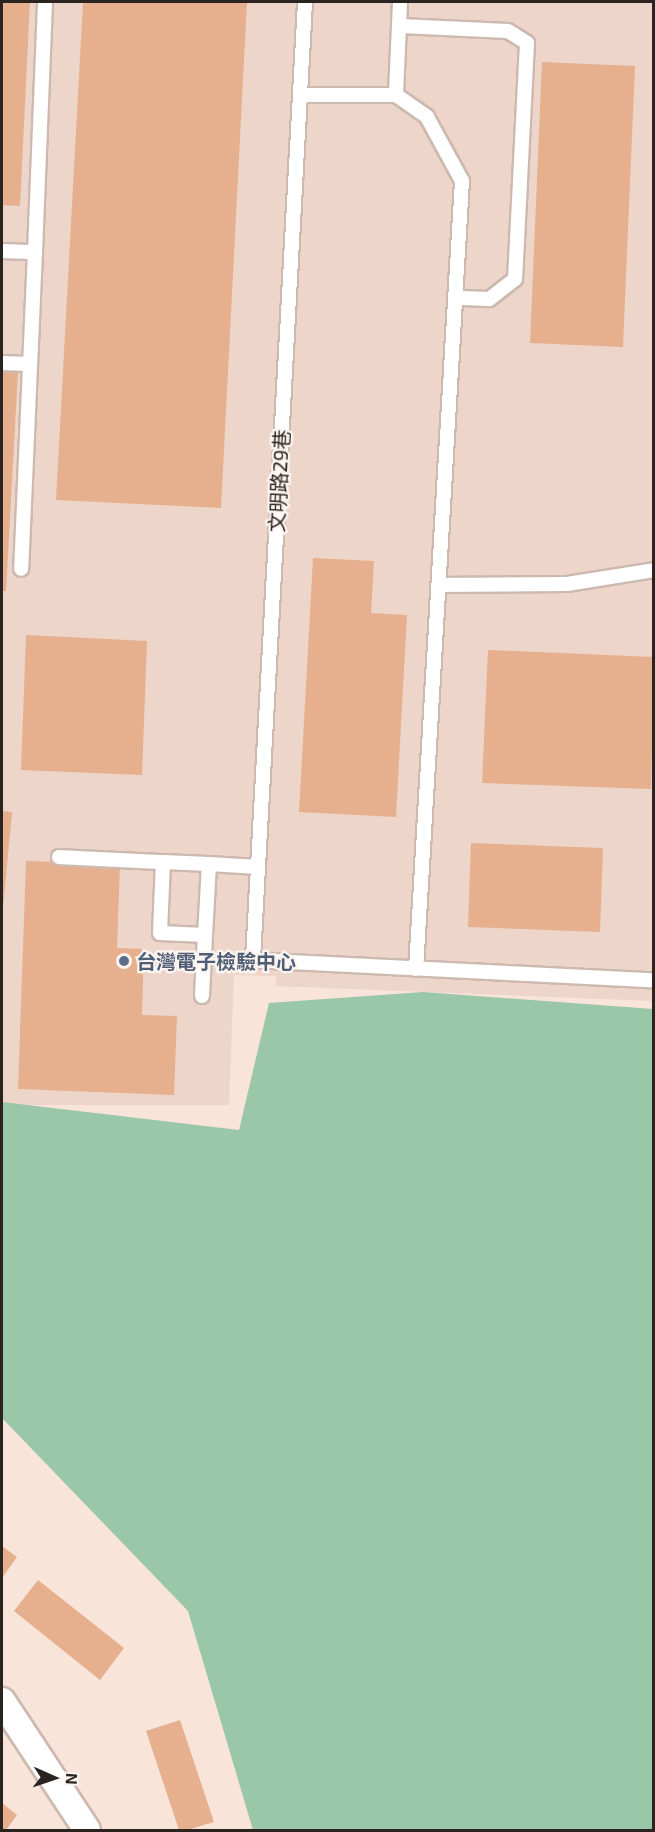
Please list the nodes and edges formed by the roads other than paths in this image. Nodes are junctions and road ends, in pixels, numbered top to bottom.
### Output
1 (45, 2) edge
2 (305, 2) edge
3 (400, 2) edge
4 (400, 26) junction
5 (300, 95) junction
6 (396, 95) junction
7 (2, 251) edge
8 (35, 252) junction
9 (455, 298) junction
10 (2, 363) edge
11 (30, 364) junction
12 (21, 569) dead end
13 (654, 570) edge
14 (439, 585) junction
15 (59, 857) dead end
16 (163, 862) junction
17 (209, 864) junction
18 (258, 867) junction
19 (205, 935) junction
20 (416, 969) junction
21 (654, 980) edge
22 (202, 996) dead end
23 (2, 1701) edge
24 (81, 1827) edge

1 - 8 lane
2 - 5 lane, 文明路29巷
3 - 4 lane
4 - 6 lane
4 - 9 lane
5 - 6 lane
5 - 18 lane, 文明路29巷
6 - 9 lane
7 - 8 lane
8 - 11 lane
9 - 14 lane
10 - 11 lane
11 - 12 lane
13 - 14 lane
14 - 20 lane
15 - 16 lane
16 - 17 lane
16 - 19 lane
17 - 18 lane
17 - 19 lane
18 - 20 lane, 文明路29巷
19 - 22 lane
20 - 21 lane
23 - 24 street

